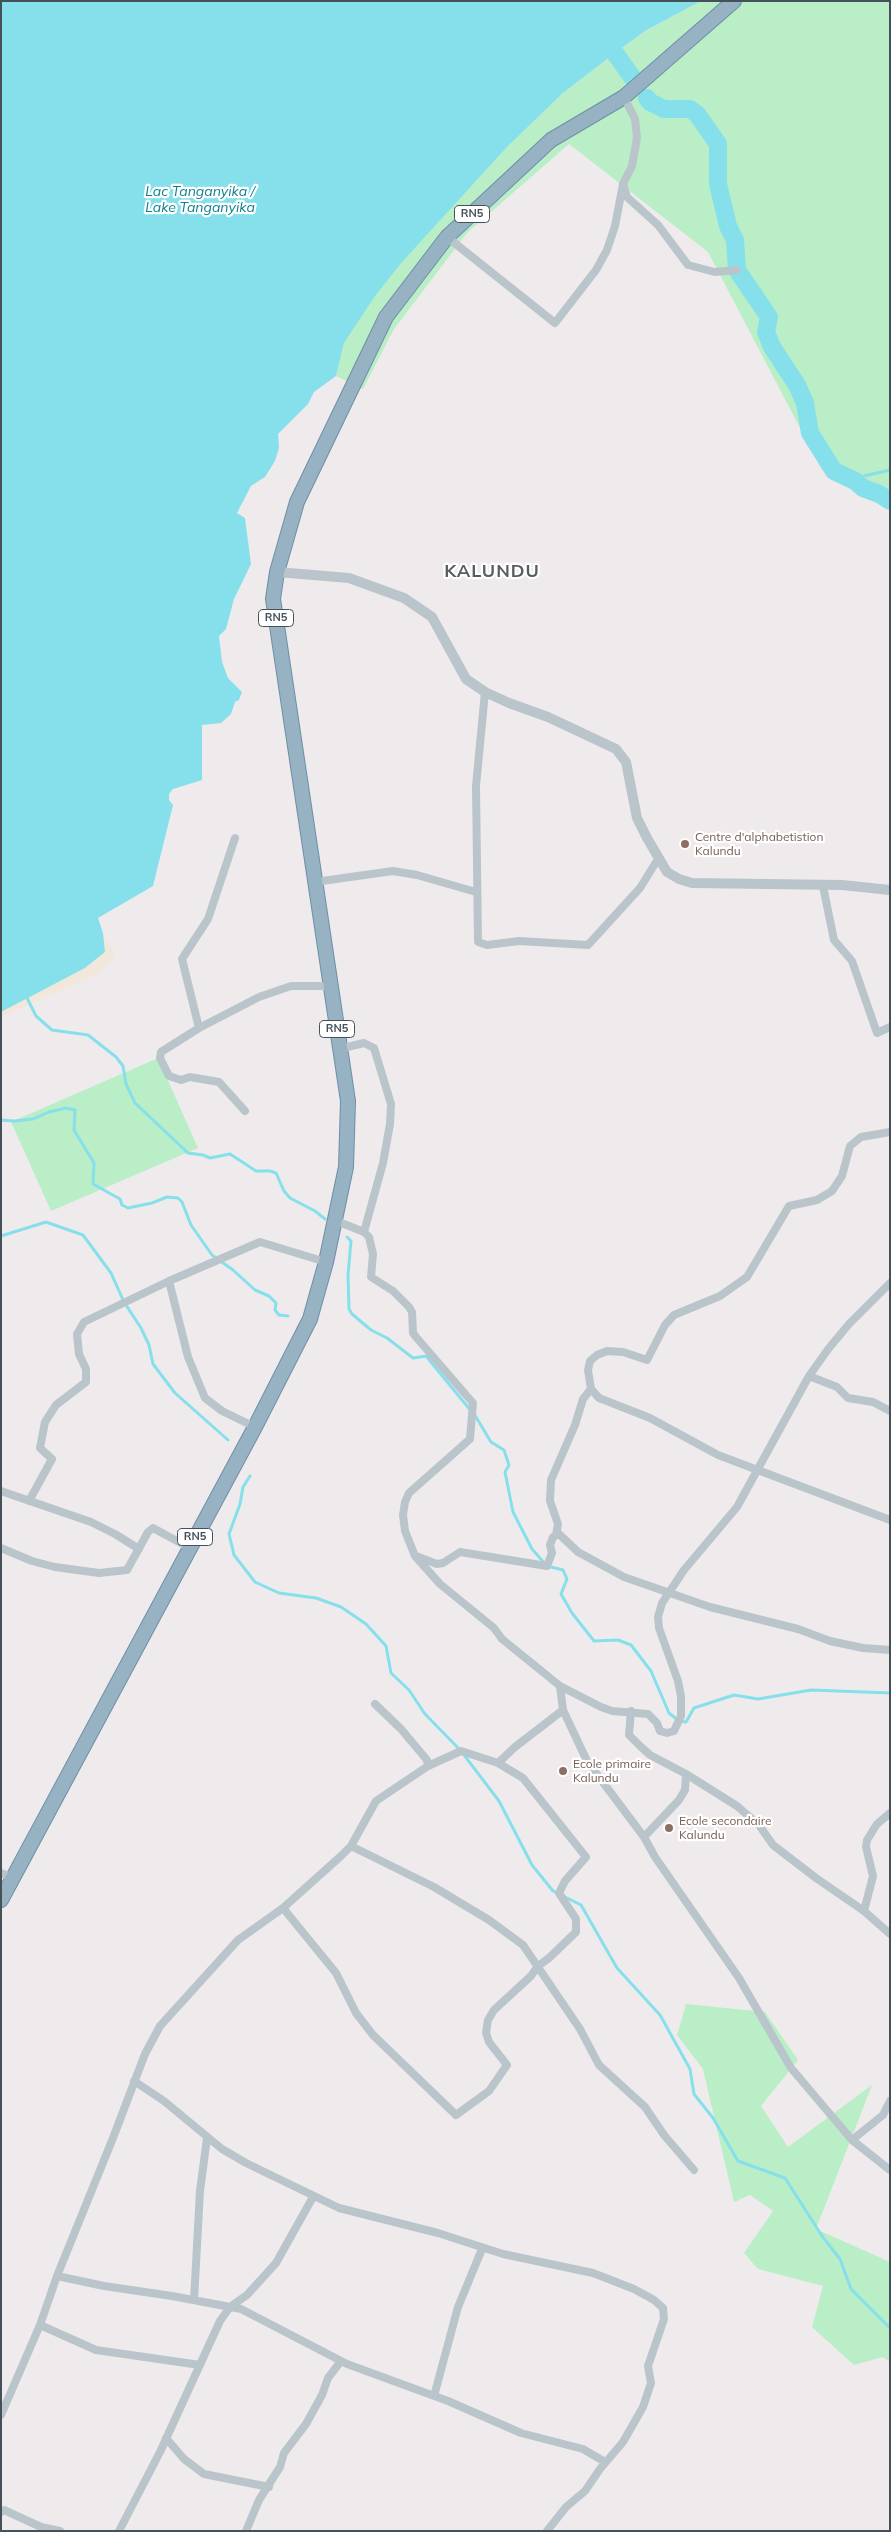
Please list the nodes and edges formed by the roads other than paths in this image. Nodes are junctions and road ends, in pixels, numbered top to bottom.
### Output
1 (734, 1) edge
2 (624, 97) junction
3 (623, 184) junction
4 (448, 237) junction
5 (738, 270) dead end
6 (277, 572) junction
7 (485, 692) junction
8 (235, 838) dead end
9 (658, 859) junction
10 (315, 882) junction
11 (823, 886) junction
12 (890, 890) edge
13 (476, 892) junction
14 (332, 986) junction
15 (890, 1026) edge
16 (199, 1028) junction
17 (339, 1049) junction
18 (245, 1112) dead end
19 (890, 1132) edge
20 (334, 1220) junction
21 (364, 1232) junction
22 (326, 1262) junction
23 (169, 1281) junction
24 (890, 1283) edge
25 (809, 1376) junction
26 (591, 1389) junction
27 (890, 1411) edge
28 (255, 1427) junction
29 (758, 1469) junction
30 (1, 1491) edge
31 (29, 1502) junction
32 (890, 1520) edge
33 (556, 1535) junction
34 (1, 1548) edge
35 (190, 1548) junction
36 (139, 1549) junction
37 (415, 1556) junction
38 (668, 1592) junction
39 (890, 1650) edge
40 (560, 1686) junction
41 (375, 1704) dead end
42 (563, 1710) junction
43 (631, 1711) junction
44 (498, 1763) junction
45 (428, 1766) junction
46 (686, 1774) junction
47 (890, 1813) edge
48 (644, 1837) junction
49 (351, 1846) junction
50 (7, 1876) edge
51 (1, 1900) edge
52 (283, 1908) junction
53 (864, 1911) junction
54 (890, 1934) edge
55 (538, 1966) junction
56 (134, 2081) junction
57 (890, 2101) edge
58 (207, 2138) junction
59 (852, 2140) junction
60 (694, 2170) dead end
61 (890, 2170) edge
62 (313, 2197) junction
63 (482, 2249) junction
64 (57, 2276) junction
65 (194, 2300) junction
66 (230, 2306) junction
67 (40, 2325) junction
68 (341, 2361) junction
69 (200, 2365) junction
70 (434, 2396) junction
71 (1, 2416) edge
72 (166, 2438) junction
73 (605, 2462) junction
74 (269, 2487) junction
75 (1, 2512) edge
76 (60, 2531) edge
77 (119, 2531) edge
78 (246, 2531) edge
79 (547, 2531) edge

1 - 2 highway, RN5
2 - 3 street
2 - 4 highway, RN5
3 - 4 street
3 - 5 street
4 - 6 highway, RN5
6 - 7 street
6 - 10 highway, RN5
7 - 9 street
7 - 13 street
8 - 16 street
9 - 11 street
9 - 13 street
10 - 13 street
10 - 14 highway, RN5
11 - 12 street
11 - 15 street
14 - 16 street
14 - 17 highway, RN5
16 - 18 street
17 - 20 highway, RN5
17 - 21 street
19 - 26 street
20 - 21 street
20 - 22 highway, RN5
21 - 37 street
22 - 23 street
22 - 28 highway, RN5
23 - 28 street
23 - 31 street
24 - 25 street
25 - 27 street
25 - 29 street
26 - 29 street
26 - 33 street
28 - 35 highway, RN5
29 - 32 street
29 - 38 street
30 - 31 street
31 - 36 street
33 - 37 street
33 - 38 street
34 - 36 street
35 - 36 street
35 - 50 highway, RN5
37 - 40 street
38 - 39 street
38 - 43 street
40 - 42 street
40 - 43 street
41 - 45 street
42 - 44 street
42 - 48 street
43 - 46 street
44 - 45 street
44 - 55 street
45 - 49 street
46 - 48 street
46 - 53 street
47 - 53 street
48 - 59 street
49 - 52 street
49 - 55 street
50 - 51 highway, RN5
52 - 55 street
52 - 56 street
53 - 54 street
55 - 60 street
56 - 58 street
56 - 64 street
57 - 59 street
58 - 62 street
58 - 65 street
59 - 61 street
62 - 63 street
62 - 66 street
63 - 70 street
63 - 73 street
64 - 65 street
64 - 67 street
65 - 66 street
66 - 68 street
66 - 69 street
67 - 69 street
67 - 71 street
68 - 70 street
68 - 74 street
69 - 72 street
70 - 73 street
72 - 74 street
72 - 77 street
73 - 79 street
74 - 78 street
75 - 76 street

